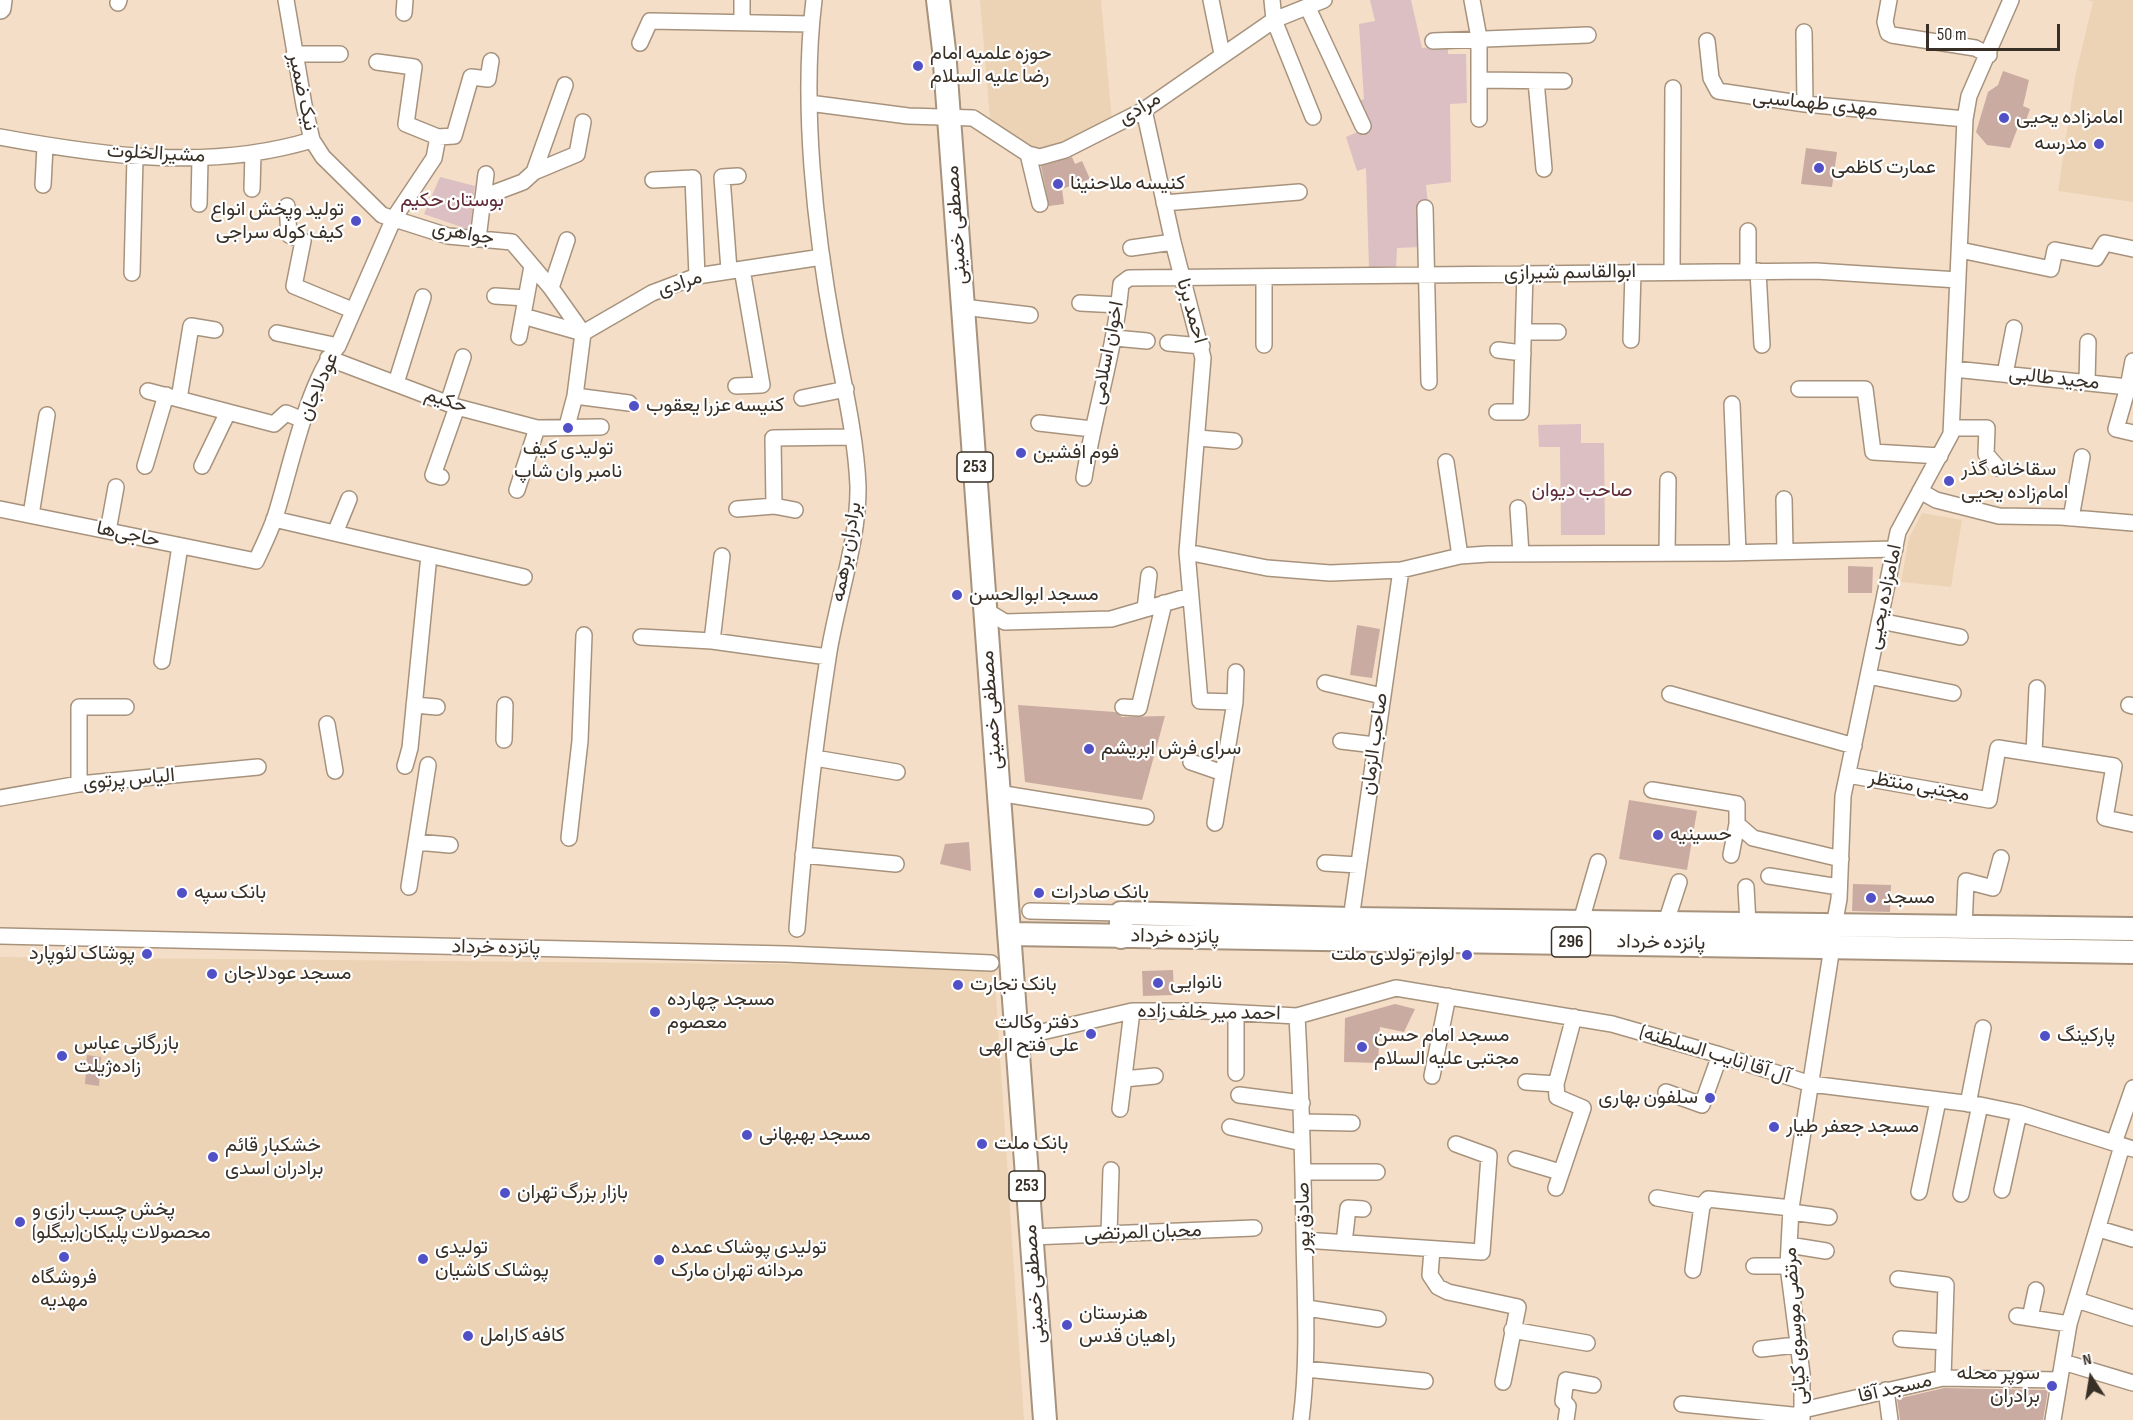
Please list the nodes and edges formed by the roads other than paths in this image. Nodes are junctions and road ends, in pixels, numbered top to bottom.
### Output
1 (1, 0) edge
2 (286, 0) edge
3 (742, 0) edge
4 (814, 0) edge
5 (938, 0) edge
6 (1211, 0) edge
7 (1272, 0) edge
8 (1472, 0) edge
9 (1889, 0) edge
10 (2012, 0) edge
11 (1318, 3) edge
12 (0, 8) edge
13 (1274, 20) junction
14 (742, 23) junction
15 (811, 24) junction
16 (1804, 32) dead end
17 (1588, 35) dead end
18 (1479, 38) junction
19 (1433, 41) dead end
20 (1707, 41) dead end
21 (640, 43) dead end
22 (294, 54) junction
23 (340, 54) dead end
24 (1222, 54) junction
25 (1989, 55) junction
26 (491, 61) dead end
27 (377, 62) dead end
28 (1479, 80) junction
29 (1536, 81) junction
30 (1564, 81) dead end
31 (565, 85) dead end
32 (1673, 88) dead end
33 (809, 103) junction
34 (1806, 104) junction
35 (1144, 110) junction
36 (1313, 117) dead end
37 (949, 118) junction
38 (1479, 119) dead end
39 (1965, 119) junction
40 (583, 122) dead end
41 (1363, 126) dead end
42 (438, 137) junction
43 (0, 138) edge
44 (312, 140) junction
45 (45, 146) junction
46 (253, 153) junction
47 (1028, 154) junction
48 (135, 158) junction
49 (200, 159) junction
50 (1544, 169) dead end
51 (534, 172) junction
52 (486, 174) dead end
53 (738, 176) dead end
54 (653, 180) dead end
55 (43, 185) dead end
56 (252, 189) dead end
57 (1299, 192) dead end
58 (483, 197) junction
59 (1164, 203) junction
60 (199, 204) dead end
61 (1040, 204) dead end
62 (287, 206) dead end
63 (1425, 208) dead end
64 (394, 218) junction
65 (1748, 231) dead end
66 (478, 239) junction
67 (567, 240) dead end
68 (1173, 242) junction
69 (1131, 248) dead end
70 (2133, 249) edge
71 (1960, 250) junction
72 (822, 257) junction
73 (532, 266) junction
74 (735, 270) junction
75 (1753, 271) junction
76 (1633, 272) junction
77 (1672, 272) junction
78 (132, 273) dead end
79 (1525, 273) junction
80 (1426, 274) junction
81 (1181, 275) junction
82 (697, 276) junction
83 (1264, 277) junction
84 (1958, 280) junction
85 (551, 288) junction
86 (495, 296) dead end
87 (423, 297) dead end
88 (526, 298) junction
89 (1080, 303) dead end
90 (1119, 305) junction
91 (963, 307) junction
92 (352, 310) junction
93 (1030, 315) dead end
94 (523, 316) junction
95 (2014, 328) dead end
96 (215, 330) dead end
97 (1524, 332) junction
98 (1558, 332) dead end
99 (277, 333) dead end
100 (583, 333) junction
101 (519, 337) dead end
102 (1114, 338) junction
103 (1631, 340) dead end
104 (1147, 341) dead end
105 (2088, 342) dead end
106 (1168, 343) dead end
107 (1264, 345) dead end
108 (1762, 345) dead end
109 (1202, 346) junction
110 (1498, 350) dead end
111 (333, 352) junction
112 (1523, 353) junction
113 (463, 357) dead end
114 (2133, 361) edge
115 (1954, 369) junction
116 (2005, 374) junction
117 (1429, 382) dead end
118 (2087, 382) junction
119 (396, 383) junction
120 (736, 386) dead end
121 (2131, 387) edge
122 (846, 389) junction
123 (1799, 389) dead end
124 (148, 391) dead end
125 (575, 396) junction
126 (173, 397) junction
127 (802, 398) dead end
128 (628, 403) dead end
129 (1732, 404) dead end
130 (453, 405) junction
131 (228, 412) junction
132 (1497, 412) dead end
133 (47, 415) dead end
134 (303, 420) junction
135 (1039, 423) dead end
136 (567, 426) junction
137 (537, 428) junction
138 (601, 428) dead end
139 (1952, 428) junction
140 (1092, 429) junction
141 (2133, 433) edge
142 (851, 437) junction
143 (1198, 438) junction
144 (1234, 441) dead end
145 (1940, 456) junction
146 (2082, 458) dead end
147 (1446, 462) dead end
148 (145, 466) dead end
149 (202, 466) dead end
150 (1998, 468) dead end
151 (441, 477) dead end
152 (1084, 478) dead end
153 (1668, 480) dead end
154 (116, 487) dead end
155 (517, 490) dead end
156 (1920, 491) junction
157 (349, 499) dead end
158 (1784, 499) dead end
159 (774, 506) junction
160 (1518, 508) dead end
161 (0, 509) edge
162 (737, 509) dead end
163 (795, 510) dead end
164 (31, 515) junction
165 (2071, 518) junction
166 (274, 519) junction
167 (2133, 523) edge
168 (108, 531) junction
169 (335, 533) junction
170 (180, 546) junction
171 (1895, 549) junction
172 (1785, 551) junction
173 (1187, 552) junction
174 (1667, 553) junction
175 (1738, 553) junction
176 (1521, 554) junction
177 (429, 555) junction
178 (722, 556) dead end
179 (1460, 556) junction
180 (256, 561) joint
181 (1401, 570) junction
182 (1149, 576) dead end
183 (524, 577) dead end
184 (1190, 596) junction
185 (1164, 603) junction
186 (1145, 609) junction
187 (985, 610) junction
188 (1880, 621) junction
189 (584, 635) dead end
190 (1960, 637) dead end
191 (641, 638) dead end
192 (712, 641) junction
193 (828, 657) junction
194 (162, 661) dead end
195 (1236, 672) dead end
196 (1868, 676) junction
197 (1325, 683) dead end
198 (2037, 688) dead end
199 (1953, 693) dead end
200 (1670, 694) dead end
201 (1382, 696) junction
202 (1235, 702) junction
203 (414, 705) junction
204 (505, 705) dead end
205 (126, 707) dead end
206 (437, 707) dead end
207 (1123, 707) dead end
208 (327, 723) dead end
209 (504, 740) dead end
210 (1341, 741) dead end
211 (1375, 745) junction
212 (1854, 746) junction
213 (2034, 753) junction
214 (815, 758) junction
215 (1191, 762) dead end
216 (428, 765) dead end
217 (405, 766) dead end
218 (258, 767) dead end
219 (335, 771) dead end
220 (897, 772) dead end
221 (1223, 773) junction
222 (1848, 775) junction
223 (79, 784) junction
224 (1652, 790) dead end
225 (998, 793) junction
226 (0, 798) edge
227 (1146, 817) dead end
228 (1215, 823) dead end
229 (1737, 824) junction
230 (2133, 824) edge
231 (569, 838) dead end
232 (416, 842) junction
233 (450, 845) dead end
234 (803, 855) junction
235 (1731, 855) dead end
236 (2001, 858) dead end
237 (1841, 859) junction
238 (1599, 862) dead end
239 (1325, 863) dead end
240 (896, 864) dead end
241 (1358, 865) junction
242 (1769, 876) dead end
243 (1679, 882) dead end
244 (408, 887) dead end
245 (1746, 887) dead end
246 (1839, 887) junction
247 (1030, 912) dead end
248 (1121, 913) junction
249 (1351, 919) junction
250 (1581, 921) junction
251 (1666, 922) junction
252 (1748, 924) junction
253 (1964, 928) junction
254 (797, 929) dead end
255 (2123, 929) edge
256 (1537, 931) junction
257 (1009, 934) junction
258 (0, 936) edge
259 (1833, 936) junction
260 (1121, 937) junction
261 (2124, 952) edge
262 (991, 963) dead end
263 (1448, 996) junction
264 (1132, 1011) junction
265 (1236, 1013) junction
266 (1297, 1016) junction
267 (1574, 1017) junction
268 (1983, 1028) dead end
269 (1016, 1038) junction
270 (1720, 1054) junction
271 (1236, 1073) dead end
272 (1155, 1076) dead end
273 (1432, 1076) dead end
274 (1124, 1079) junction
275 (1526, 1082) dead end
276 (1556, 1084) junction
277 (1811, 1084) junction
278 (2133, 1088) edge
279 (1666, 1092) dead end
280 (1239, 1095) dead end
281 (1938, 1101) junction
282 (1302, 1103) junction
283 (1974, 1105) junction
284 (1120, 1109) dead end
285 (2019, 1113) junction
286 (1303, 1122) junction
287 (1352, 1123) dead end
288 (1230, 1127) dead end
289 (1302, 1143) junction
290 (1456, 1144) dead end
291 (2123, 1146) edge
292 (1516, 1159) dead end
293 (1111, 1170) dead end
294 (1304, 1172) junction
295 (1377, 1172) dead end
296 (1560, 1172) junction
297 (1556, 1188) dead end
298 (2002, 1190) dead end
299 (1919, 1192) dead end
300 (1961, 1194) dead end
301 (1656, 1198) dead end
302 (1702, 1206) junction
303 (1363, 1209) dead end
304 (1791, 1210) junction
305 (1829, 1217) dead end
306 (1254, 1228) dead end
307 (2099, 1229) junction
308 (1108, 1234) junction
309 (1031, 1237) junction
310 (2133, 1239) edge
311 (1304, 1240) junction
312 (1344, 1243) junction
313 (1789, 1245) junction
314 (1432, 1250) junction
315 (1826, 1251) dead end
316 (1754, 1266) dead end
317 (1788, 1266) junction
318 (1694, 1269) dead end
319 (1899, 1279) dead end
320 (2036, 1290) dead end
321 (2077, 1300) junction
322 (1307, 1308) junction
323 (2133, 1318) edge
324 (1378, 1319) dead end
325 (2069, 1324) junction
326 (1512, 1330) junction
327 (1901, 1339) dead end
328 (1944, 1342) junction
329 (1587, 1344) dead end
330 (1797, 1345) junction
331 (1761, 1349) dead end
332 (2062, 1362) junction
333 (1306, 1369) junction
334 (1943, 1378) junction
335 (2059, 1380) junction
336 (1425, 1381) dead end
337 (1503, 1382) dead end
338 (2133, 1383) edge
339 (1593, 1385) dead end
340 (1886, 1390) junction
341 (1682, 1404) dead end
342 (1802, 1416) edge
343 (1044, 1420) edge
344 (1301, 1420) edge
345 (1566, 1420) edge
346 (1890, 1420) edge
347 (2053, 1420) edge

1 - 12 street
2 - 22 street, نیک ضمیر
3 - 14 street
4 - 15 street, برادران برهمه
5 - 37 main road, مصطفی خمینی / 253
6 - 24 street
7 - 13 street
8 - 18 street
9 - 25 street
10 - 25 street, امامزاده یحیی
11 - 13 street, مرادی
11 - 41 street
13 - 24 street, مرادی
13 - 36 street
14 - 15 street
14 - 21 street
15 - 33 street, برادران برهمه
16 - 34 street
17 - 18 street
18 - 19 street
18 - 28 street
20 - 34 street, مهدی طهماسبی
22 - 23 street
22 - 44 street, نیک ضمیر
24 - 35 street, مرادی
25 - 39 street, امامزاده یحیی
26 - 42 street
27 - 42 street
28 - 29 street
28 - 38 street
29 - 30 street
29 - 50 street
31 - 51 street
32 - 77 street
33 - 37 street
33 - 72 street, برادران برهمه
34 - 39 street, مهدی طهماسبی
35 - 47 street, مرادی
35 - 59 street, احمد برنا
37 - 47 street
37 - 91 main road, مصطفی خمینی / 253
39 - 71 street, امامزاده یحیی
40 - 51 street
42 - 64 street
43 - 45 street, مشیرالخلوت
44 - 46 street, مشیرالخلوت
44 - 64 street, نیک ضمیر
45 - 48 street, مشیرالخلوت
45 - 55 street
46 - 49 street, مشیرالخلوت
46 - 56 street
47 - 61 street
48 - 49 street, مشیرالخلوت
48 - 78 street
49 - 60 street
51 - 58 street
52 - 58 street
53 - 74 street
54 - 82 street
57 - 59 street
58 - 66 street
59 - 68 street, احمد برنا
62 - 92 street
63 - 80 street
64 - 66 street, جواهری
64 - 92 street, عودلاجان
65 - 75 street
66 - 73 street, جواهری
67 - 85 street
68 - 69 street
68 - 81 street, احمد برنا
70 - 71 street
71 - 84 street, امامزاده یحیی
72 - 74 street, مرادی
72 - 122 street, برادران برهمه
73 - 85 street, جواهری
73 - 88 street
74 - 82 street, مرادی
74 - 120 street
75 - 77 street, ابوالقاسم شیرازی
75 - 84 street, ابوالقاسم شیرازی
75 - 108 street
76 - 77 street, ابوالقاسم شیرازی
76 - 79 street, ابوالقاسم شیرازی
76 - 103 street
79 - 80 street, ابوالقاسم شیرازی
79 - 97 street
80 - 83 street, ابوالقاسم شیرازی
80 - 117 street
81 - 83 street, ابوالقاسم شیرازی
81 - 90 street, اخوان اسلامی
81 - 109 street, احمد برنا
82 - 100 street, مرادی
83 - 107 street
84 - 115 street, امامزاده یحیی
85 - 100 street, جواهری
86 - 88 street
87 - 119 street
88 - 94 street
89 - 90 street
90 - 102 street, اخوان اسلامی
91 - 93 street
91 - 187 main road, مصطفی خمینی / 253
92 - 111 street, عودلاجان
94 - 100 street
94 - 101 street
95 - 116 street
96 - 126 street
97 - 98 street
97 - 112 street
99 - 111 street, حکیم
100 - 125 street
102 - 104 street
102 - 140 street, اخوان اسلامی
105 - 118 street
106 - 109 street
109 - 143 street, احمد برنا
110 - 112 street
111 - 119 street, حکیم
111 - 134 street, عودلاجان
112 - 132 street
113 - 130 street
114 - 121 street
115 - 116 street, مجید طالبی
115 - 139 street, امامزاده یحیی
116 - 118 street, مجید طالبی
118 - 121 street, مجید طالبی
119 - 130 street, حکیم
121 - 141 street, مجید طالبی
122 - 127 street
122 - 142 street, برادران برهمه
123 - 145 street
124 - 126 street
125 - 128 street
125 - 136 street
126 - 131 street
126 - 148 street
129 - 175 street
130 - 137 street, حکیم
130 - 151 street
131 - 134 street
131 - 149 street
133 - 164 street
134 - 166 street, عودلاجان
135 - 140 street, اخوان اسلامی
136 - 137 street, حکیم
136 - 138 street, حکیم
137 - 155 street
139 - 145 street, امامزاده یحیی
139 - 150 street
140 - 152 street
142 - 159 street
142 - 193 street, برادران برهمه
143 - 144 street
143 - 173 street, احمد برنا
145 - 156 street, امامزاده یحیی
146 - 165 street
147 - 179 street
153 - 174 street
154 - 168 street
156 - 165 street
156 - 171 street, امامزاده یحیی
157 - 169 street
158 - 172 street
159 - 162 street
159 - 163 street
160 - 176 street
161 - 164 street, حاجی‌ها
164 - 168 street, حاجی‌ها
165 - 167 street
166 - 169 street
166 - 180 street, عودلاجان
168 - 170 street, حاجی‌ها
169 - 177 street
170 - 180 street, حاجی‌ها
170 - 194 street
171 - 172 street
171 - 188 street, امامزاده یحیی
172 - 175 street
173 - 181 street
173 - 184 street, احمد برنا
174 - 175 street
174 - 176 street
176 - 179 street
177 - 183 street
177 - 203 street
178 - 192 street
179 - 181 street
181 - 201 street, صاحب الزمان
182 - 186 street
184 - 185 street
184 - 202 street, احمد برنا
185 - 186 street
185 - 207 street
186 - 187 street
187 - 225 main road, مصطفی خمینی / 253
188 - 190 street
188 - 196 street, امامزاده یحیی
189 - 231 street
191 - 192 street
192 - 193 street
193 - 214 street, برادران برهمه
195 - 202 street
196 - 199 street
196 - 212 street, امامزاده یحیی
197 - 201 street
198 - 213 street
200 - 212 street
201 - 211 street, صاحب الزمان
202 - 221 street
203 - 206 street
203 - 217 street
204 - 209 street
205 - 223 street
208 - 219 street
210 - 211 street
211 - 241 street, صاحب الزمان
212 - 222 street, امامزاده یحیی
213 - 222 street, مجتبی منتظر
213 - 230 street, مجتبی منتظر
214 - 220 street
214 - 234 street, برادران برهمه
215 - 221 street
216 - 232 street
218 - 223 street, الیاس پرتوی
221 - 228 street
222 - 237 street, امامزاده یحیی
223 - 226 street, الیاس پرتوی
224 - 229 street
225 - 227 street
225 - 257 main road, مصطفی خمینی / 253
229 - 235 street
229 - 237 street
232 - 233 street
232 - 244 street
234 - 240 street
234 - 254 street, برادران برهمه
236 - 253 street
237 - 246 street, امامزاده یحیی
238 - 250 street
239 - 241 street
241 - 249 street, صاحب الزمان
242 - 246 street
243 - 251 street
245 - 252 street
246 - 259 street, امامزاده یحیی
247 - 248 street, پانزده خرداد
248 - 249 main road, پانزده خرداد / 296
248 - 260 main road
249 - 256 main road, پانزده خرداد / 296
250 - 251 main road, پانزده خرداد / 296
250 - 256 main road, پانزده خرداد / 296
251 - 252 main road, پانزده خرداد / 296
252 - 259 main road, پانزده خرداد / 296
253 - 255 main road, پانزده خرداد / 296
253 - 259 main road, پانزده خرداد / 296
255 - 261 main road
256 - 259 main road, پانزده خرداد / 296
256 - 260 main road, پانزده خرداد / 296
257 - 260 main road, پانزده خرداد / 296
257 - 269 main road, مصطفی خمینی / 253
258 - 262 street, پانزده خرداد
259 - 261 main road, پانزده خرداد / 296
259 - 277 street, مرتضی موسوی کیانی
263 - 266 street, آل آقا (نایب السلطنه)
263 - 267 street, آل آقا (نایب السلطنه)
263 - 273 street
264 - 265 street, احمد میر خلف زاده
264 - 269 street, احمد میر خلف زاده
264 - 274 street
265 - 266 street, احمد میر خلف زاده
265 - 271 street
266 - 282 street, صادق پور
267 - 270 street, آل آقا (نایب السلطنه)
267 - 276 street
268 - 283 street
269 - 309 main road, مصطفی خمینی / 253
270 - 277 street, آل آقا (نایب السلطنه)
270 - 279 street
272 - 274 street
274 - 284 street
275 - 276 street
276 - 296 street
277 - 281 street, آل آقا (نایب السلطنه)
277 - 304 street, مرتضی موسوی کیانی
278 - 291 street
280 - 282 street
281 - 283 street, آل آقا (نایب السلطنه)
281 - 299 street
282 - 286 street, صادق پور
283 - 285 street, آل آقا (نایب السلطنه)
283 - 300 street
285 - 291 street, آل آقا (نایب السلطنه)
285 - 298 street
286 - 287 street
286 - 289 street, صادق پور
288 - 289 street
289 - 294 street, صادق پور
290 - 314 street
291 - 307 street
292 - 296 street
293 - 308 street
294 - 295 street
294 - 311 street, صادق پور
296 - 297 street
301 - 302 street
302 - 304 street
302 - 318 street
303 - 312 street
304 - 305 street
304 - 313 street, مرتضی موسوی کیانی
306 - 308 street, محبان المرتضی
307 - 310 street
307 - 321 street
308 - 309 street, محبان المرتضی
309 - 343 main road, مصطفی خمینی / 253
311 - 312 street
311 - 322 street, صادق پور
312 - 314 street
313 - 315 street
313 - 317 street, مرتضی موسوی کیانی
314 - 326 street
316 - 317 street
317 - 330 street, مرتضی موسوی کیانی
319 - 328 street
320 - 325 street
321 - 323 street
321 - 325 street
322 - 324 street
322 - 333 street, صادق پور
325 - 332 street
326 - 329 street
326 - 337 street
327 - 328 street
328 - 334 street
330 - 331 street
330 - 342 street, مرتضی موسوی کیانی
332 - 335 street
332 - 338 street
333 - 336 street
333 - 344 street, صادق پور
334 - 335 street, مسجد آقا
334 - 340 street, مسجد آقا
335 - 347 street
339 - 345 street
340 - 342 street, مسجد آقا
340 - 346 street
341 - 342 street, مسجد آقا

